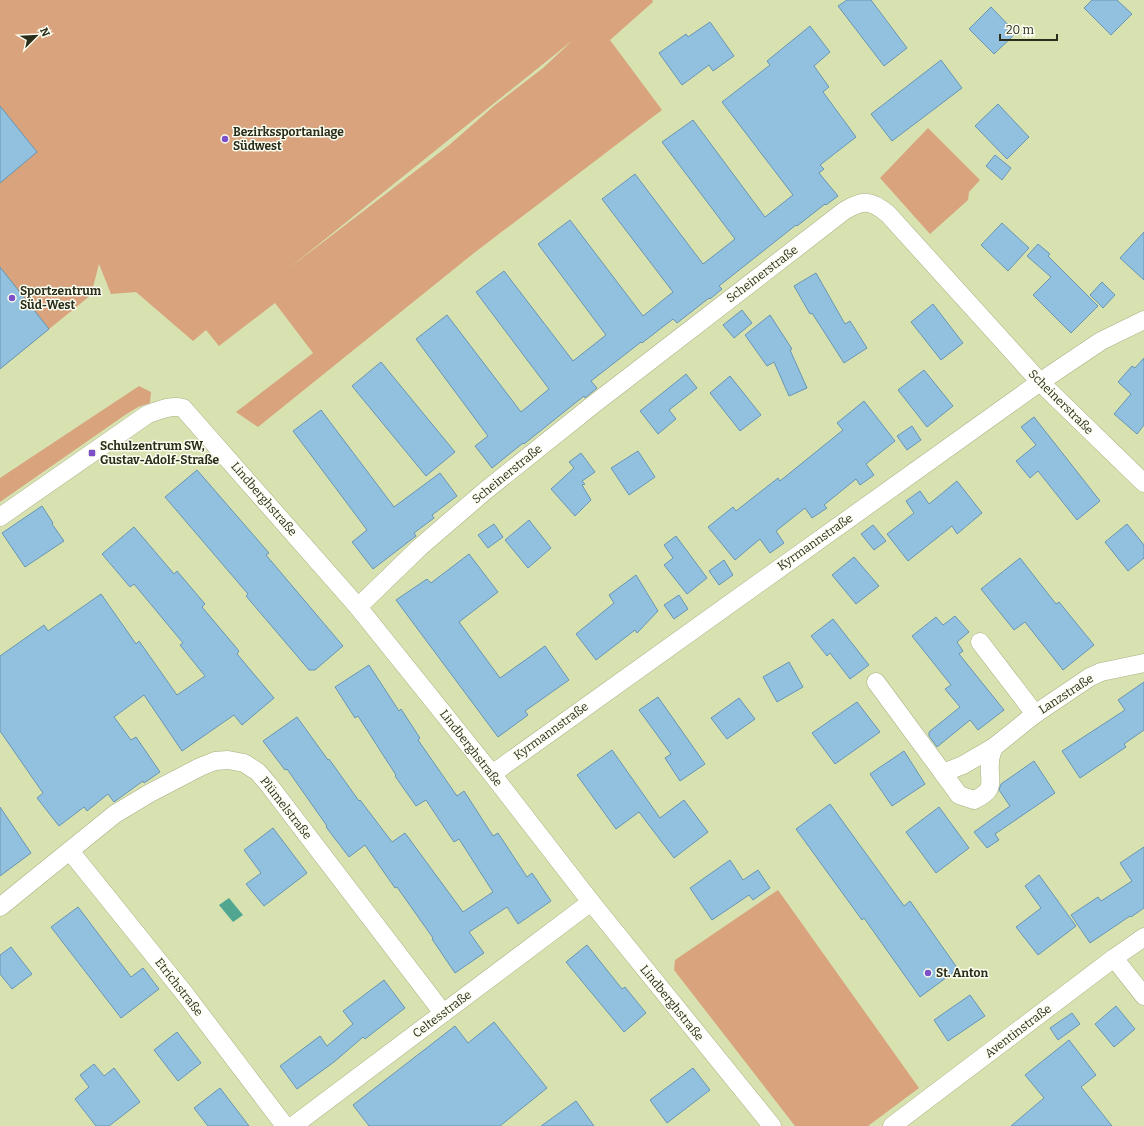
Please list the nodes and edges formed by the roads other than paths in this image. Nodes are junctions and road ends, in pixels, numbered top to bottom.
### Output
1 (1144, 320) edge
2 (1040, 382) junction
3 (1144, 483) edge
4 (0, 517) edge
5 (358, 607) junction
6 (980, 642) dead end
7 (1144, 663) edge
8 (876, 682) dead end
9 (1035, 714) junction
10 (994, 747) junction
11 (943, 773) junction
12 (492, 774) junction
13 (70, 851) junction
14 (591, 902) junction
15 (0, 907) edge
16 (1144, 937) edge
17 (1114, 958) junction
18 (1144, 996) edge
19 (443, 1013) junction
20 (285, 1126) edge
21 (293, 1126) edge
22 (772, 1126) edge
23 (892, 1126) edge

1 - 2 street, Kyrmannstraße
2 - 3 street, Scheinerstraße
2 - 5 street, Scheinerstraße
2 - 12 street, Kyrmannstraße
4 - 5 street, Lindberghstraße
5 - 12 street, Lindberghstraße
6 - 9 street, Lanzstraße
7 - 9 street, Lanzstraße
8 - 11 street
9 - 10 street, Lanzstraße
10 - 11 street, Lanzstraße
10 - 11 street
12 - 14 street, Lindberghstraße
13 - 15 street, Plümelstraße
13 - 19 street, Plümelstraße
13 - 20 street, Etrichstraße
14 - 19 street, Celtesstraße
14 - 22 street, Lindberghstraße
16 - 17 street, Aventinstraße
17 - 18 street
17 - 23 street, Aventinstraße
19 - 21 street, Celtesstraße

